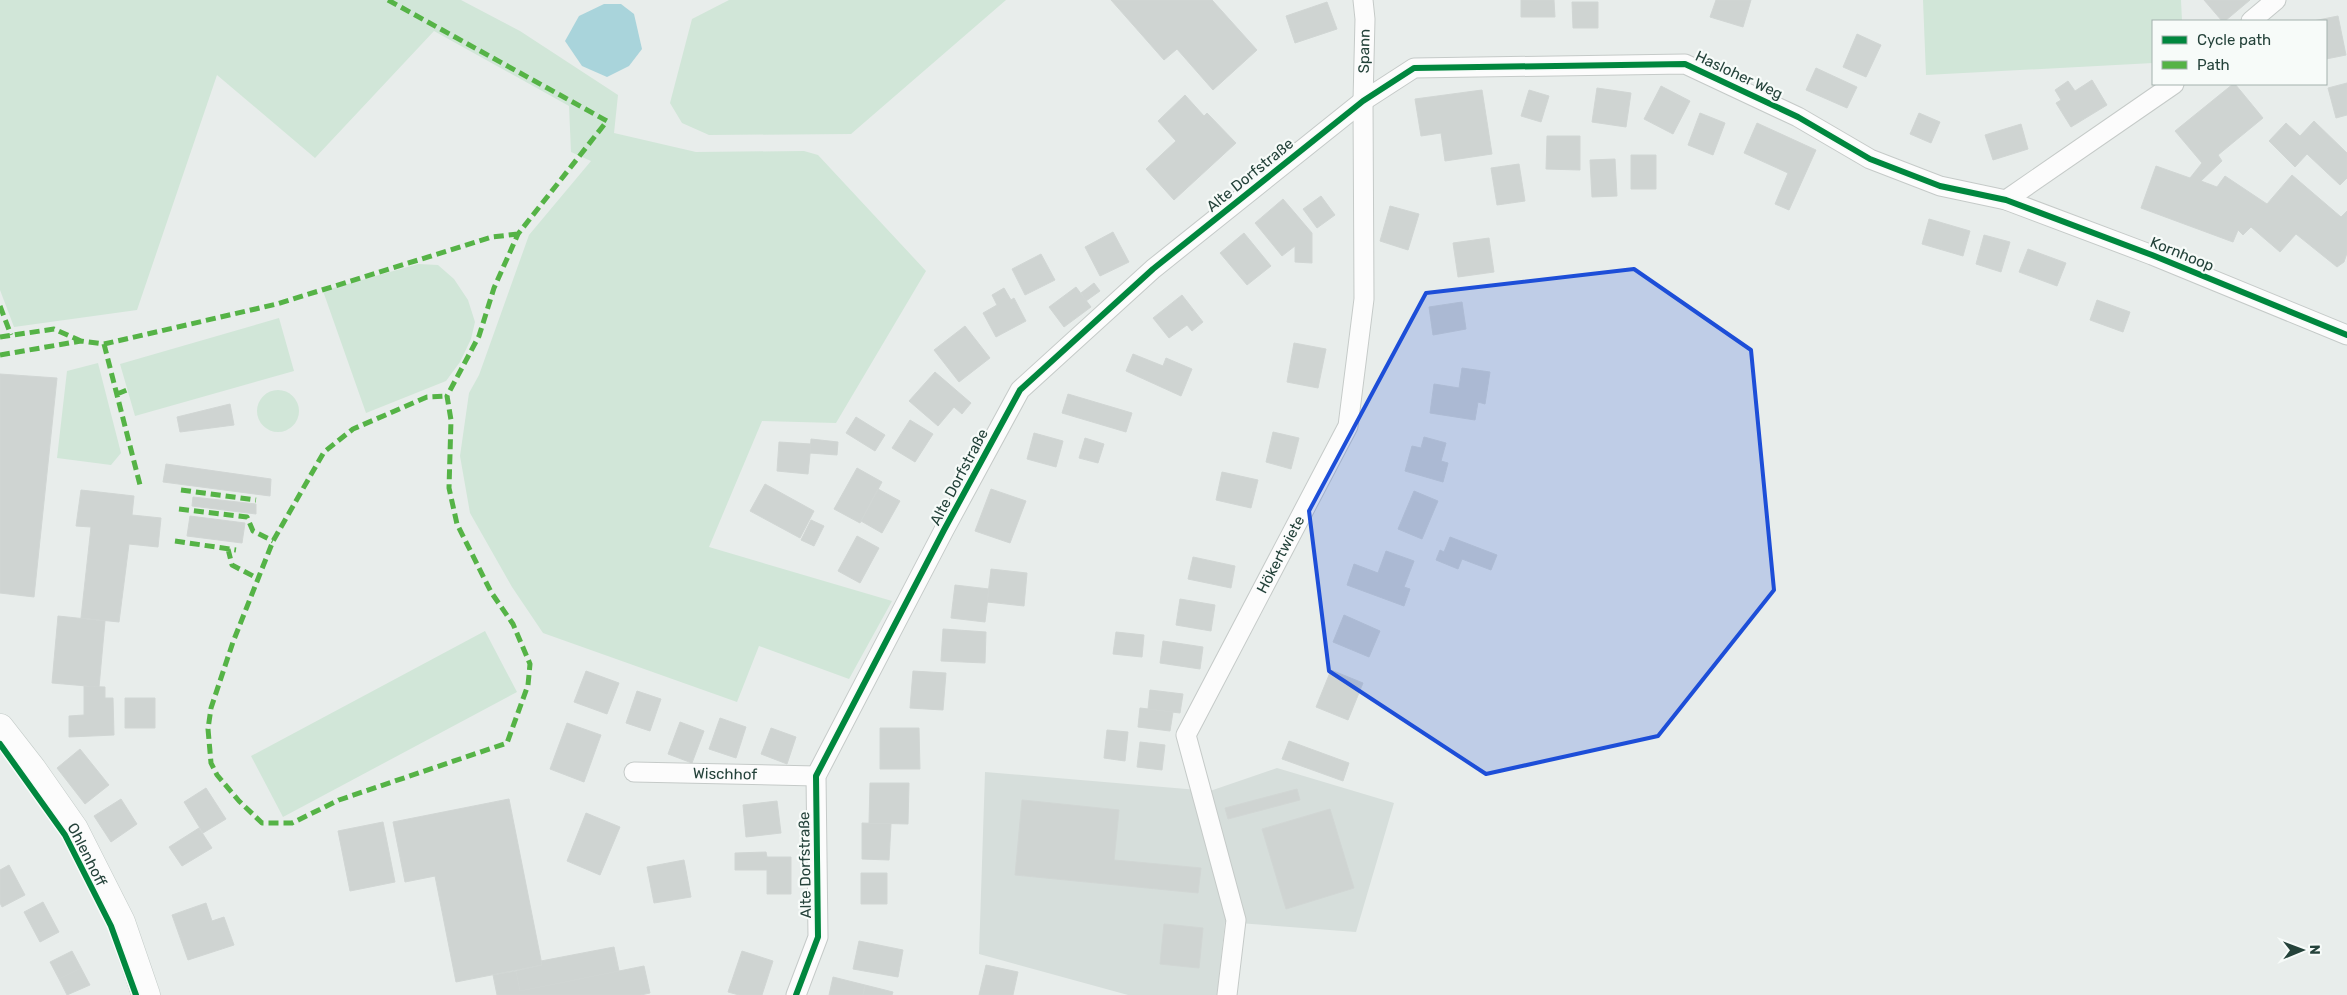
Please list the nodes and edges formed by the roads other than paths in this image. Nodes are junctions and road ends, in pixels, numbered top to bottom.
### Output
1 (1363, 0) edge
2 (2276, 0) edge
3 (2252, 20) edge
4 (2173, 85) edge
5 (1363, 101) junction
6 (2006, 200) junction
7 (2347, 335) edge
8 (0, 728) edge
9 (634, 772) dead end
10 (816, 776) junction
11 (146, 995) edge
12 (796, 995) edge
13 (1227, 995) edge

1 - 5 street, Spann
2 - 3 street
4 - 6 street
5 - 6 street, Hasloher Weg
5 - 10 street, Alte Dorfstraße
5 - 13 street, Hökertwiete
6 - 7 street, Kornhoop
8 - 11 main road, Ohlenhoff
9 - 10 street, Wischhof
10 - 12 street, Alte Dorfstraße

